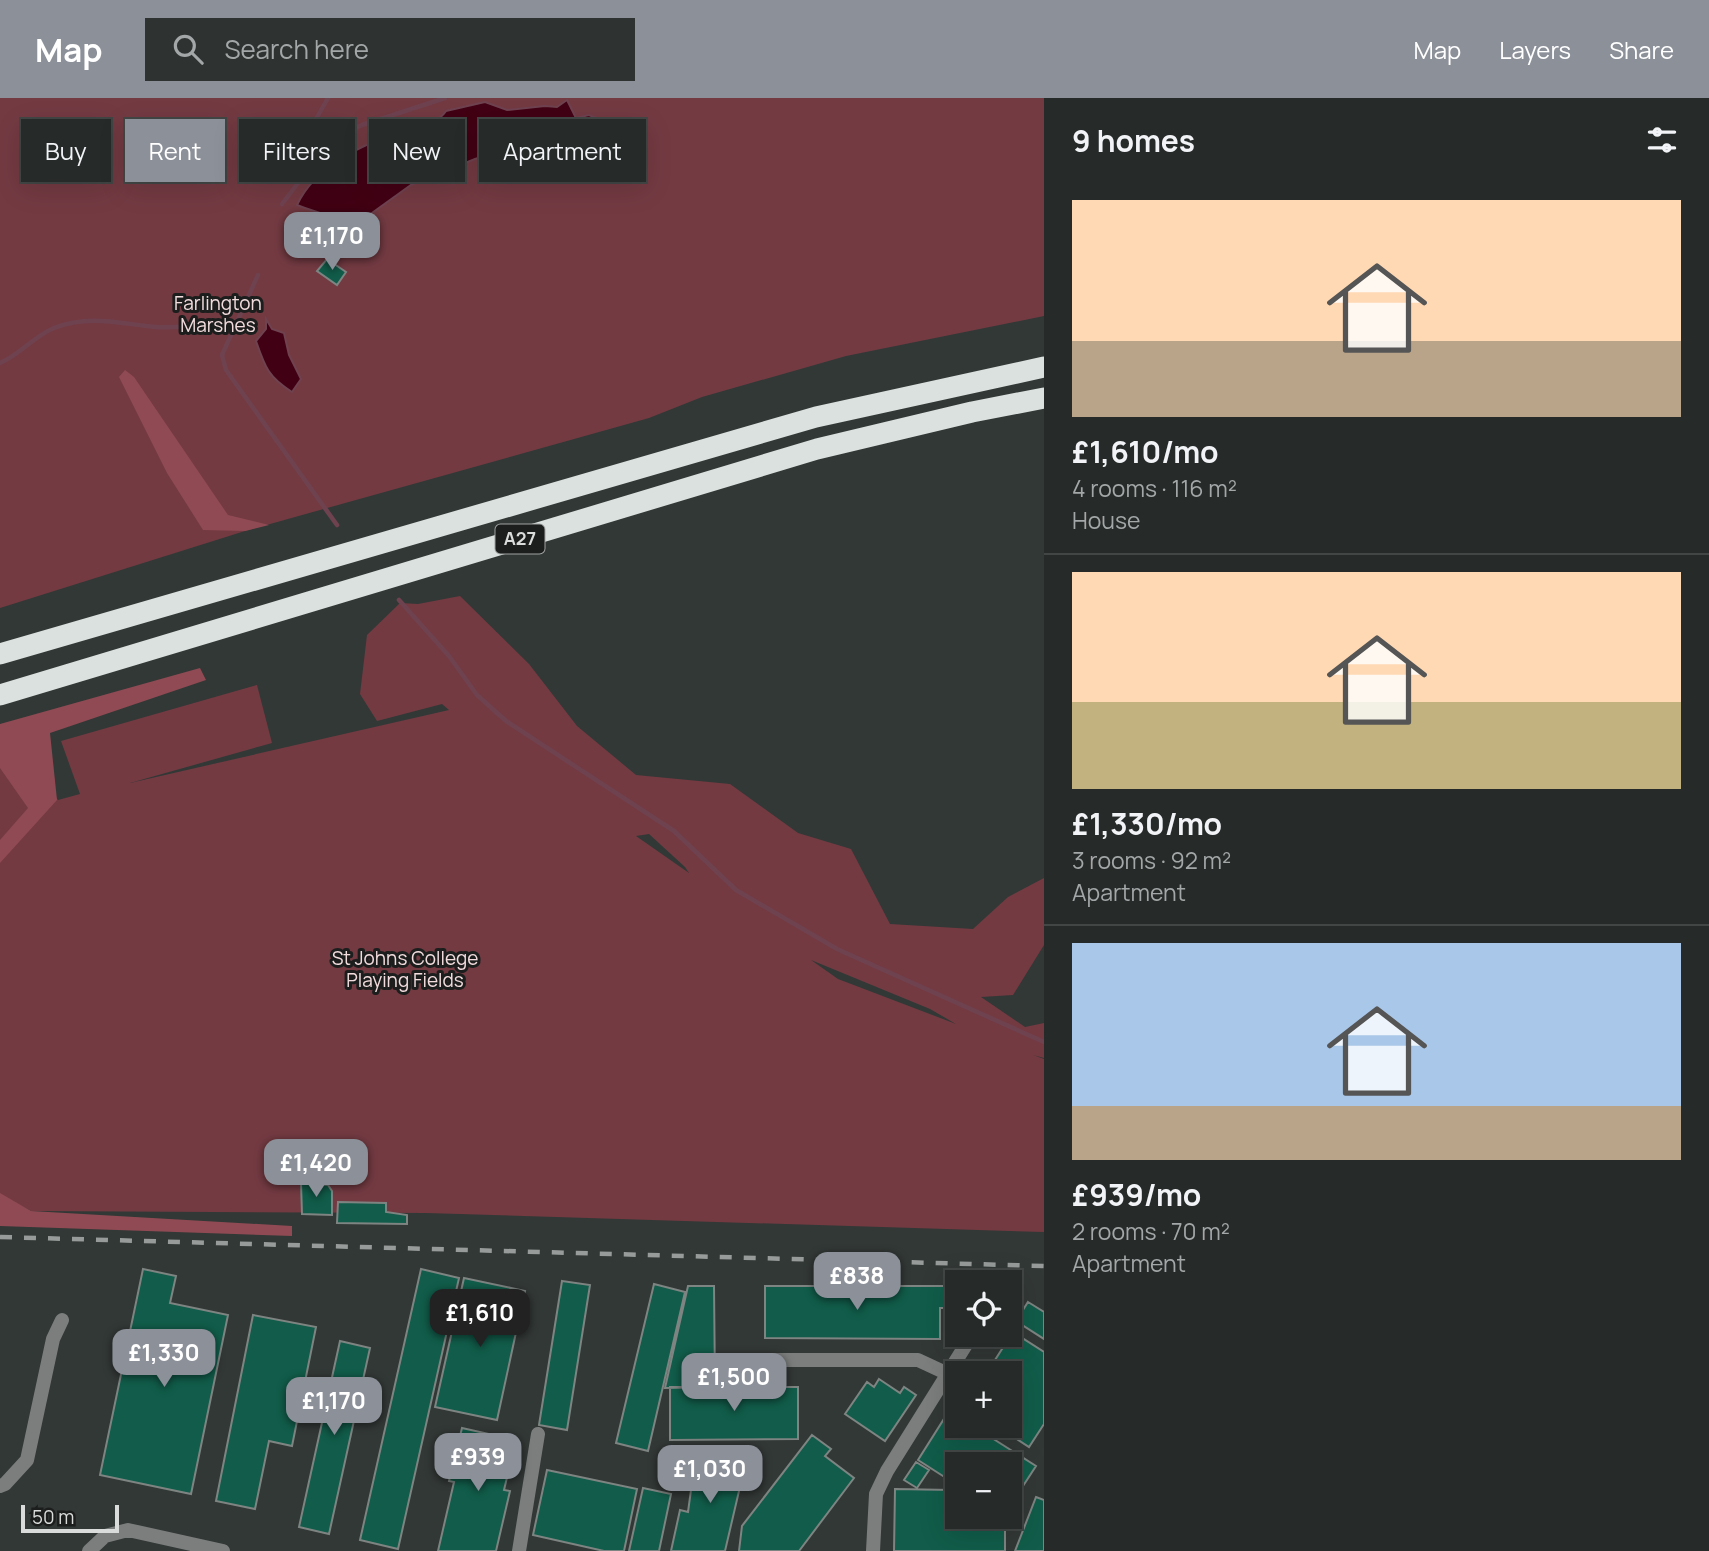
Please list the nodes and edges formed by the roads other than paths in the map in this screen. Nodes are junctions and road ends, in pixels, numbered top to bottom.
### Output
1 (1044, 367) edge
2 (1044, 398) edge
3 (0, 654) edge
4 (0, 695) edge
5 (61, 1320) dead end
6 (751, 1360) dead end
7 (945, 1373) edge
8 (945, 1375) edge
9 (538, 1434) dead end
10 (0, 1486) edge
11 (89, 1551) edge
12 (223, 1551) edge
13 (519, 1551) edge
14 (873, 1551) edge

1 - 3 highway, A27
2 - 4 highway, A27
5 - 10 street
6 - 7 street
8 - 14 street
9 - 13 street
11 - 12 street

